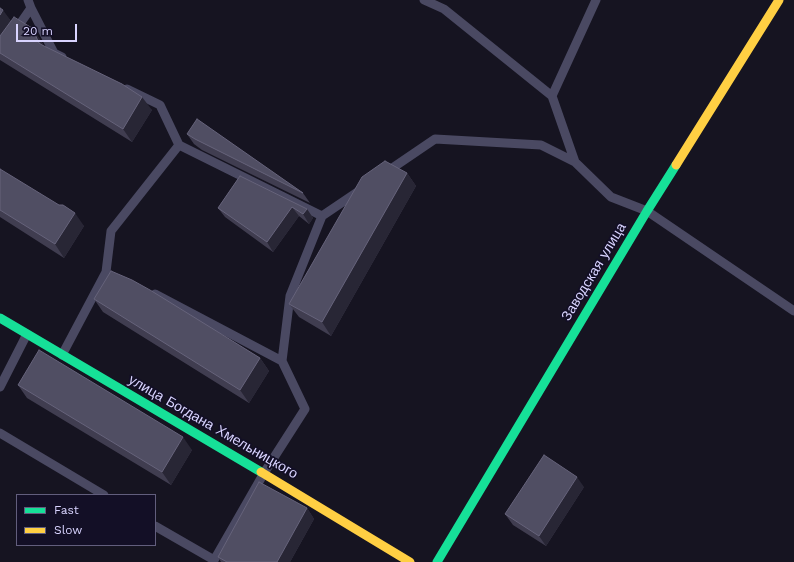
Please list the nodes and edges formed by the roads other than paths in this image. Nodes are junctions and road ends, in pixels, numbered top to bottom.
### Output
1 (424, 0) edge
2 (596, 0) edge
3 (779, 0) edge
4 (29, 4) edge
5 (9, 39) edge
6 (68, 60) edge
7 (118, 84) edge
8 (552, 96) junction
9 (179, 145) junction
10 (575, 162) junction
11 (379, 178) edge
12 (366, 186) edge
13 (647, 211) junction
14 (322, 216) junction
15 (144, 288) edge
16 (794, 311) edge
17 (0, 318) edge
18 (27, 334) junction
19 (62, 355) junction
20 (282, 361) junction
21 (0, 387) edge
22 (0, 433) edge
23 (264, 473) junction
24 (102, 494) edge
25 (156, 527) edge
26 (213, 561) edge
27 (410, 562) edge
28 (438, 562) edge

1 - 8 lane
2 - 8 lane
3 - 13 street, Заводская улица
4 - 5 lane
4 - 6 lane
7 - 9 lane
8 - 10 lane
9 - 14 lane
9 - 19 lane
10 - 11 lane
10 - 13 lane
12 - 14 lane
13 - 16 lane
13 - 28 street, Заводская улица
14 - 20 lane
15 - 20 lane
17 - 18 street, улица Богдана Хмельницкого
18 - 19 street, улица Богдана Хмельницкого
18 - 21 lane
19 - 23 street, улица Богдана Хмельницкого
20 - 23 lane
22 - 24 lane
23 - 26 lane
23 - 27 street, улица Богдана Хмельницкого
25 - 26 lane

